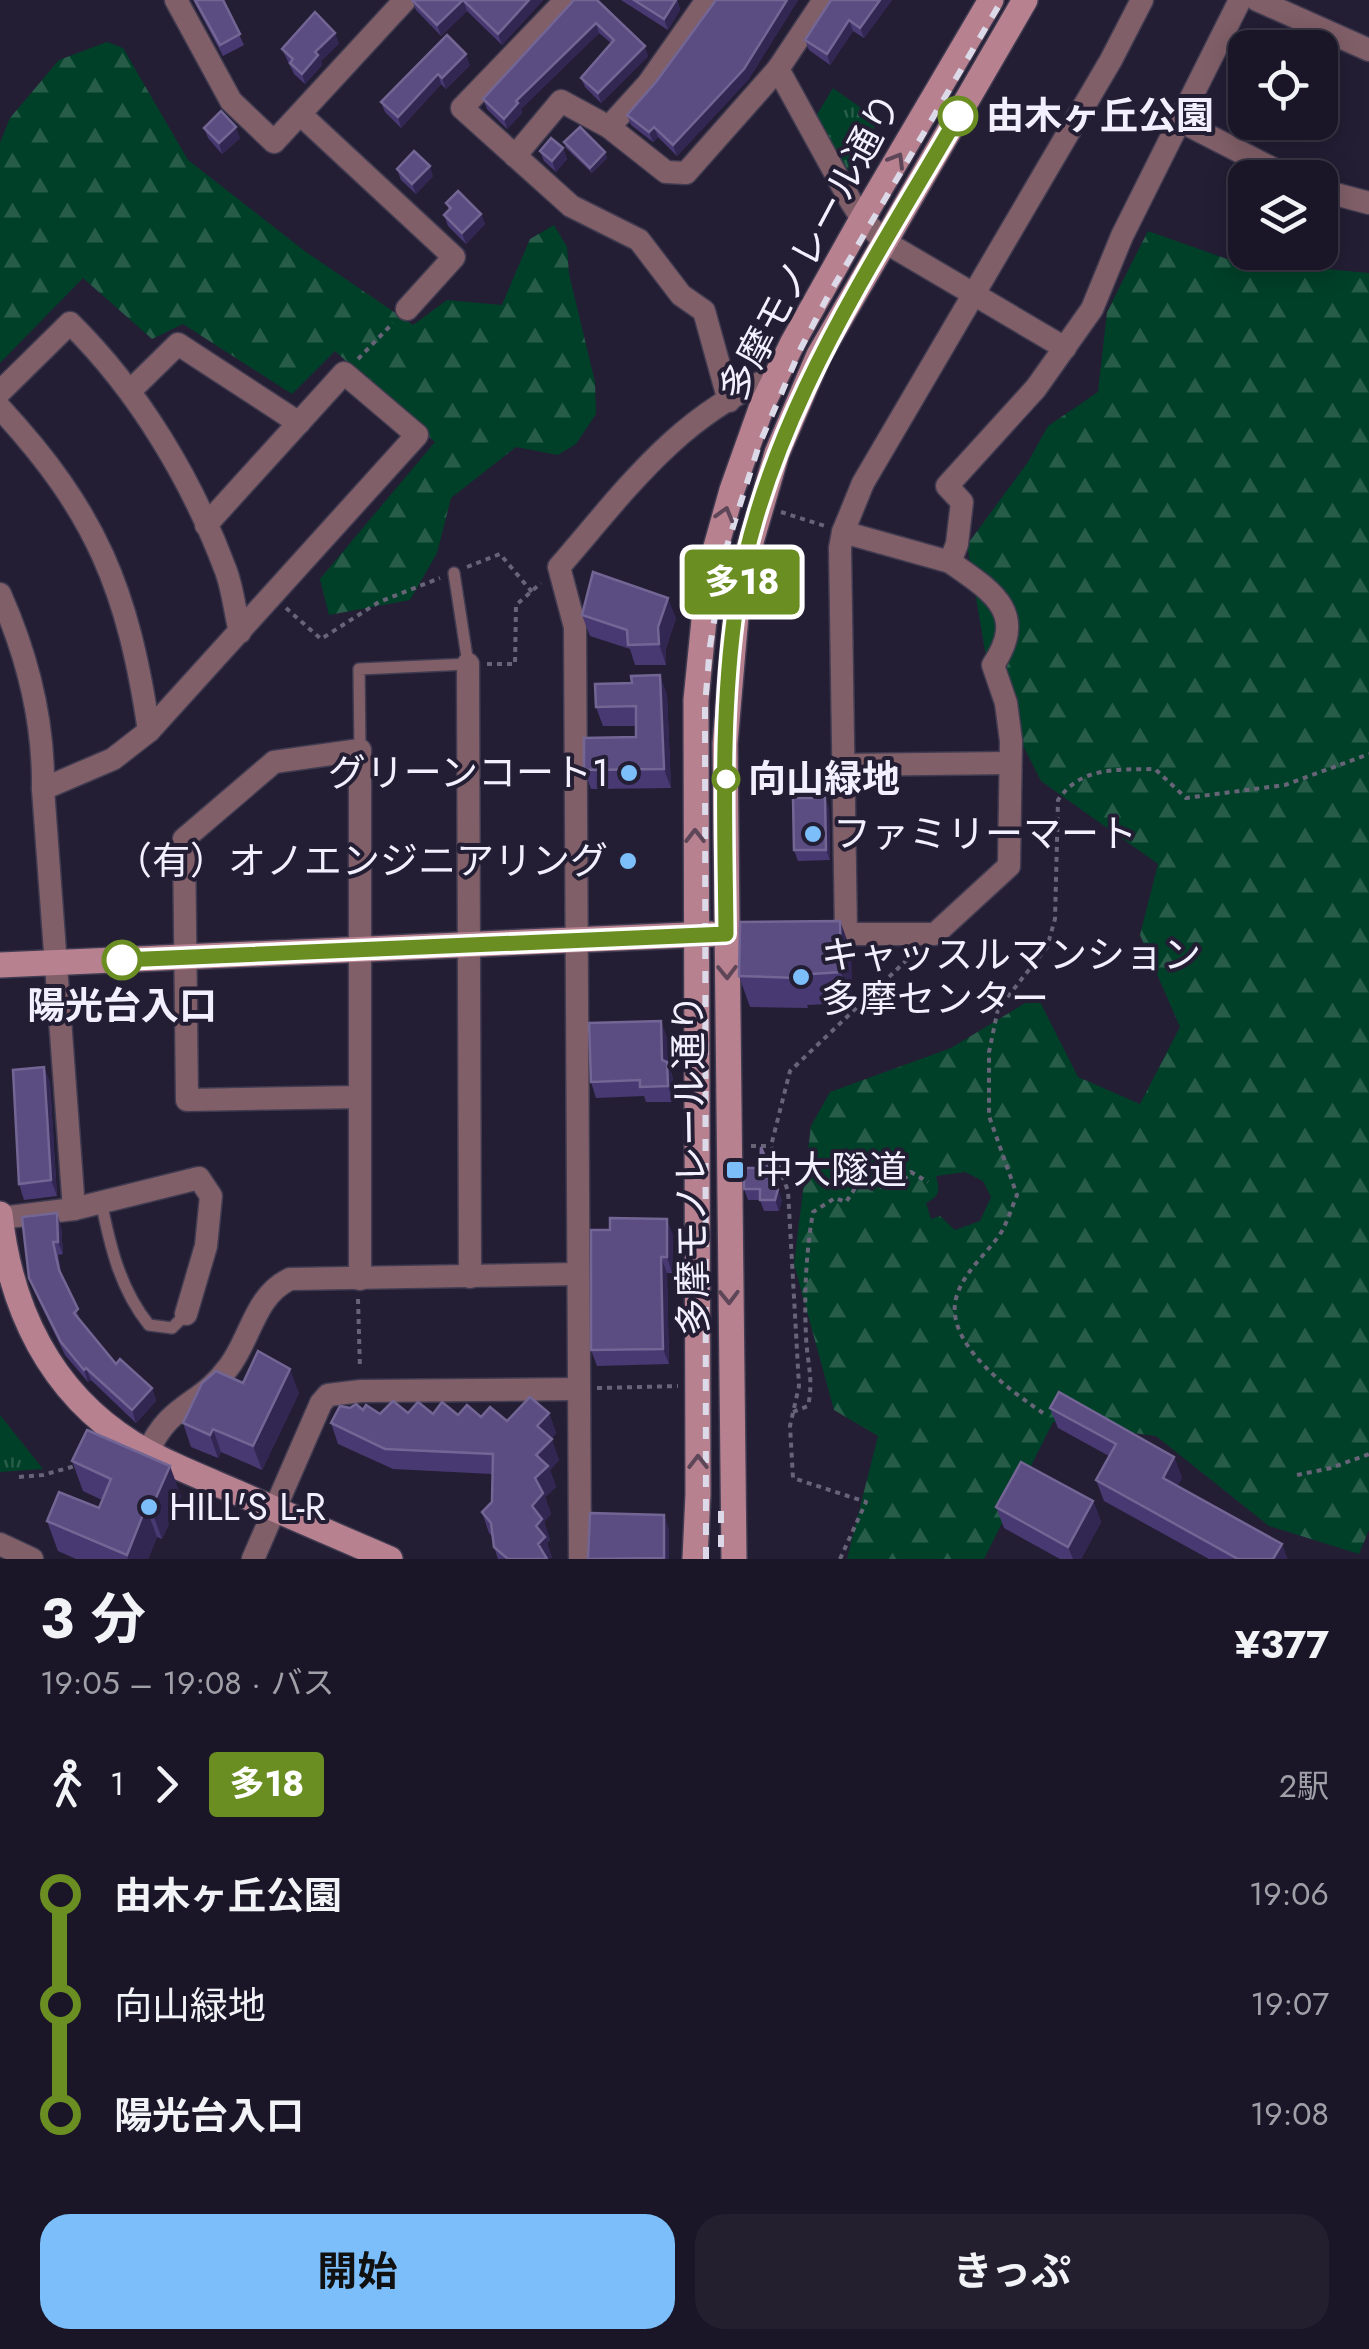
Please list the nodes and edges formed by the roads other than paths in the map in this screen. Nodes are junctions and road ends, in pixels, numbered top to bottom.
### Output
1 (176, 0) edge
2 (405, 0) edge
3 (566, 0) edge
4 (708, 0) edge
5 (824, 0) edge
6 (992, 0) edge
7 (1025, 0) edge
8 (1142, 0) edge
9 (1240, 0) edge
10 (1257, 0) edge
11 (1369, 50) edge
12 (778, 69) junction
13 (300, 114) junction
14 (1180, 120) junction
15 (609, 127) junction
16 (515, 156) junction
17 (1257, 160) edge
18 (1338, 195) edge
19 (1369, 203) edge
20 (862, 219) junction
21 (885, 242) junction
22 (974, 295) junction
23 (407, 309) road end
24 (1065, 348) junction
25 (776, 376) junction
26 (130, 391) junction
27 (0, 392) edge
28 (728, 401) junction
29 (0, 408) edge
30 (299, 422) junction
31 (206, 525) junction
32 (844, 532) junction
33 (950, 562) junction
34 (454, 573) road end
35 (0, 594) edge
36 (240, 632) junction
37 (468, 664) junction
38 (149, 730) junction
39 (360, 750) junction
40 (1008, 763) junction
41 (844, 765) junction
42 (43, 789) junction
43 (695, 934) junction
44 (726, 934) junction
45 (758, 934) edge
46 (811, 934) edge
47 (846, 934) junction
48 (575, 939) junction
49 (470, 944) junction
50 (360, 949) junction
51 (187, 956) junction
52 (56, 962) junction
53 (0, 965) edge
54 (360, 1097) junction
55 (100, 1201) junction
56 (74, 1209) junction
57 (0, 1216) edge
58 (578, 1274) junction
59 (470, 1277) junction
60 (360, 1279) junction
61 (186, 1314) joint
62 (578, 1389) junction
63 (148, 1452) junction
64 (274, 1509) junction
65 (0, 1544) edge
66 (32, 1559) edge
67 (252, 1559) edge
68 (390, 1559) edge
69 (580, 1559) edge
70 (694, 1559) edge
71 (734, 1559) edge

1 - 13 street
2 - 13 street
3 - 16 street
4 - 15 street
5 - 12 street
20 -> 6 main road, 多摩モノレール通り
7 - 21 main road, 多摩モノレール通り
8 - 22 street
9 - 14 street
10 - 11 street
12 - 15 street
12 - 20 street
13 - 23 street
14 - 17 street
14 - 24 street
15 - 16 street
16 - 28 street
18 - 19 street
20 - 21 street
20 - 25 main road, 多摩モノレール通り
21 - 22 street
21 - 44 main road, 多摩モノレール通り
22 - 24 street
22 - 32 street
24 - 33 street
25 - 28 street
43 -> 25 main road, 多摩モノレール通り
26 - 27 street
26 - 30 street
26 - 31 street
28 - 48 street
29 - 38 street
30 - 31 street
30 - 36 street
31 - 36 street
32 - 33 street
32 - 41 street
33 - 40 street
34 - 37 lane
35 - 42 street
36 - 38 street
37 - 39 lane
37 - 49 street
38 - 42 street
39 - 50 street
39 - 51 street
40 - 41 street
40 - 47 street
41 - 47 street
42 - 52 street
43 - 44 main road
43 - 48 main road
70 -> 43 main road, 多摩モノレール通り
44 - 45 street
44 -> 71 main road, 多摩モノレール通り
46 - 47 street
48 - 49 main road
48 - 58 street
49 - 50 main road
49 - 59 street
50 - 51 main road
50 - 54 street
51 - 52 main road
51 - 54 street
52 - 53 main road
52 - 56 street
54 - 60 street
55 - 56 street
55 - 61 lane
55 - 61 street
56 - 57 street
57 - 63 main road
58 - 59 street
58 - 62 street
59 - 60 street
60 - 63 street
62 - 64 street
62 - 69 street
63 - 64 main road
64 - 67 street
64 - 68 main road
65 - 66 street

